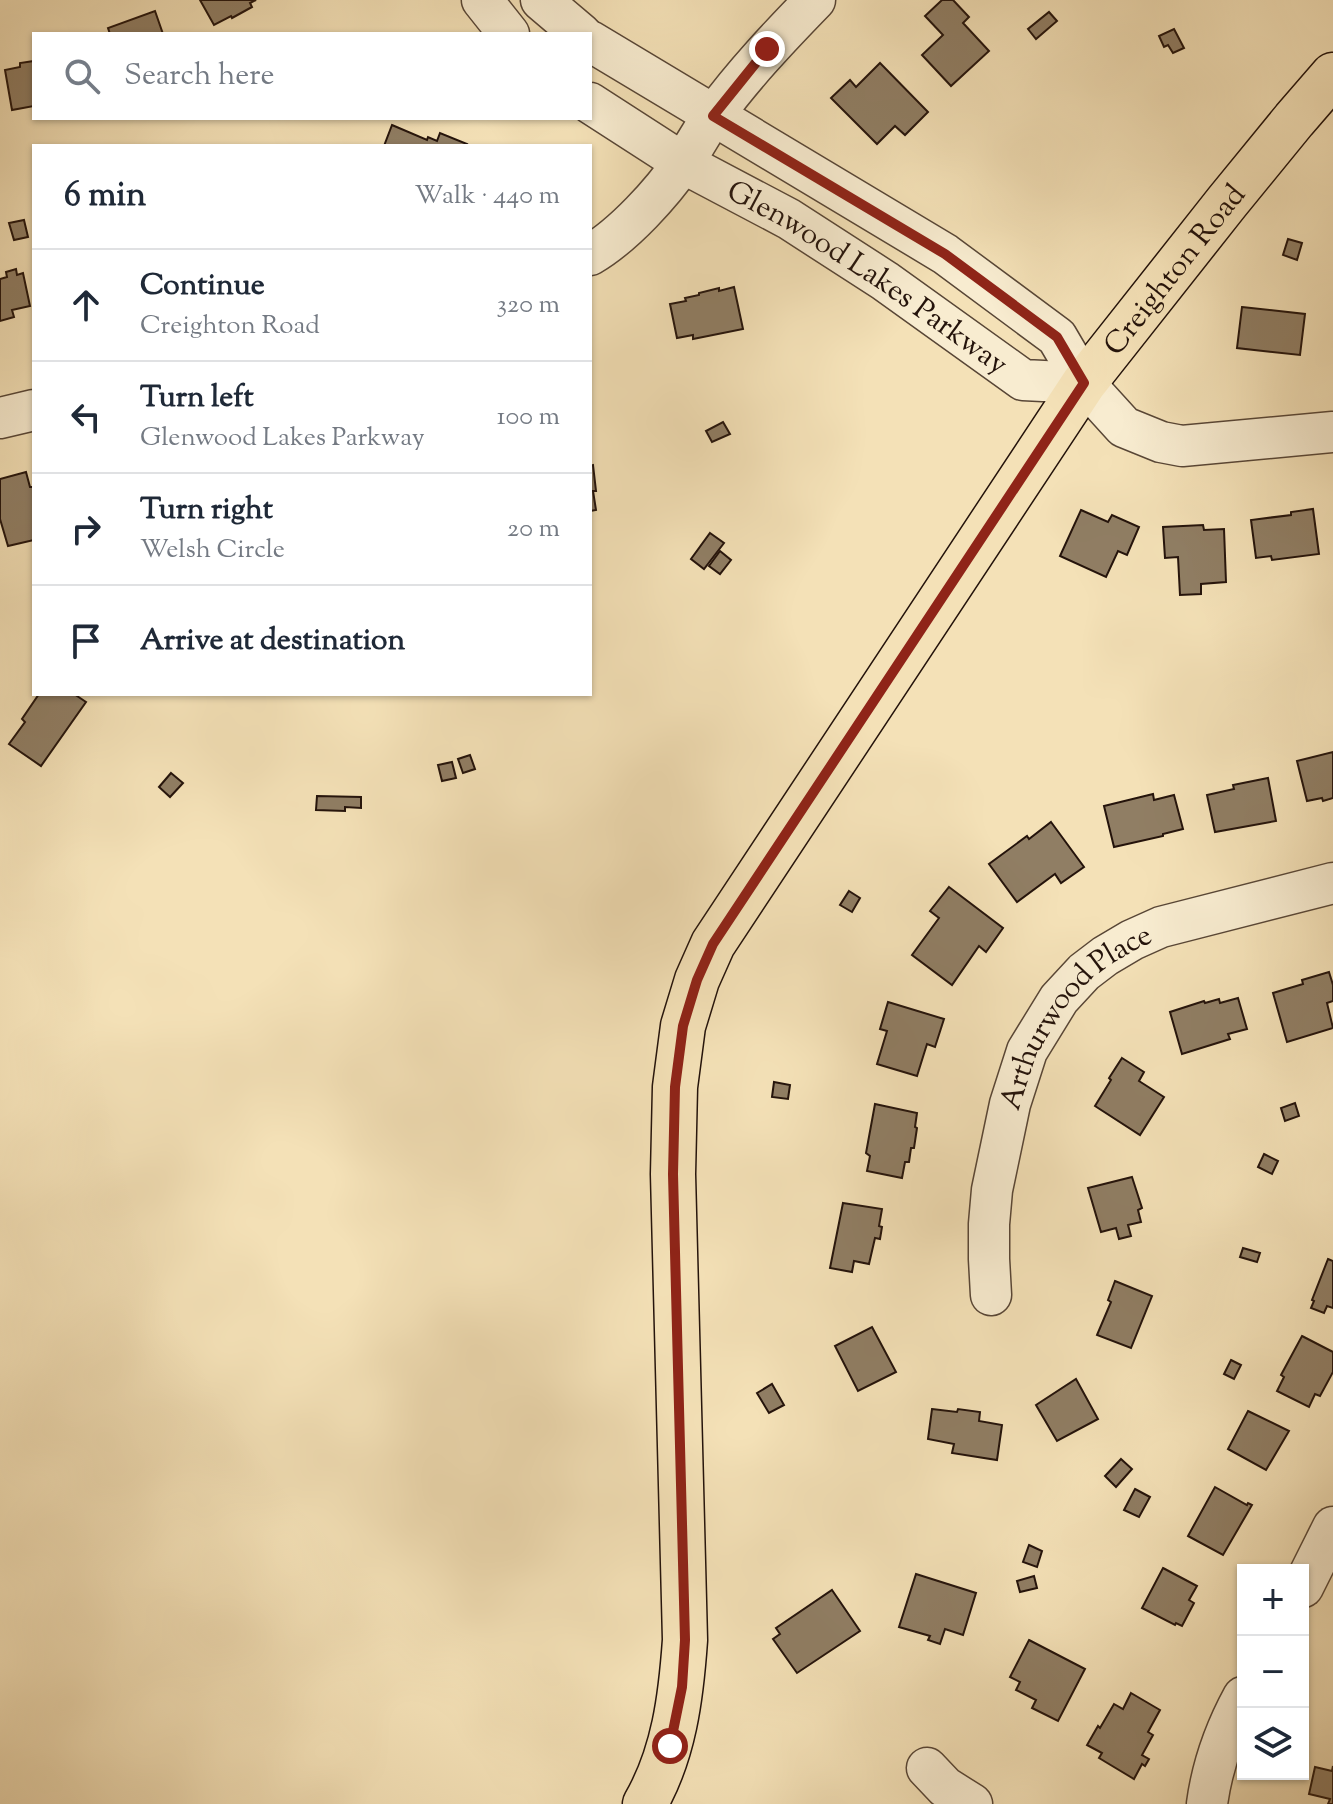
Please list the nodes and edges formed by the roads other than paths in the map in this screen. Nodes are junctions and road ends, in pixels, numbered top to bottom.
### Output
1 (482, 0) edge
2 (541, 0) edge
3 (815, 0) edge
4 (507, 32) edge
5 (579, 32) edge
6 (592, 42) edge
7 (1333, 75) edge
8 (592, 104) edge
9 (713, 116) junction
10 (683, 163) junction
11 (592, 254) edge
12 (1084, 383) junction
13 (32, 410) edge
14 (0, 418) edge
15 (1333, 432) edge
16 (1333, 883) edge
17 (991, 1295) dead end
18 (1333, 1527) edge
19 (1309, 1575) edge
20 (1238, 1708) edge
21 (927, 1768) dead end
22 (645, 1804) edge
23 (972, 1804) edge
24 (1207, 1804) edge

1 - 4 street
2 - 5 street
3 - 9 street
6 - 9 street, Glenwood Lakes Parkway
7 - 12 main road, Creighton Road
8 - 10 street, Glenwood Lakes Parkway
9 - 10 street
9 - 12 street, Glenwood Lakes Parkway
10 - 11 street
10 - 12 street, Glenwood Lakes Parkway
12 - 15 street
12 - 22 main road, Creighton Road
13 - 14 street
16 - 17 street, Arthurwood Place
18 - 19 street
20 - 24 street
21 - 23 street

